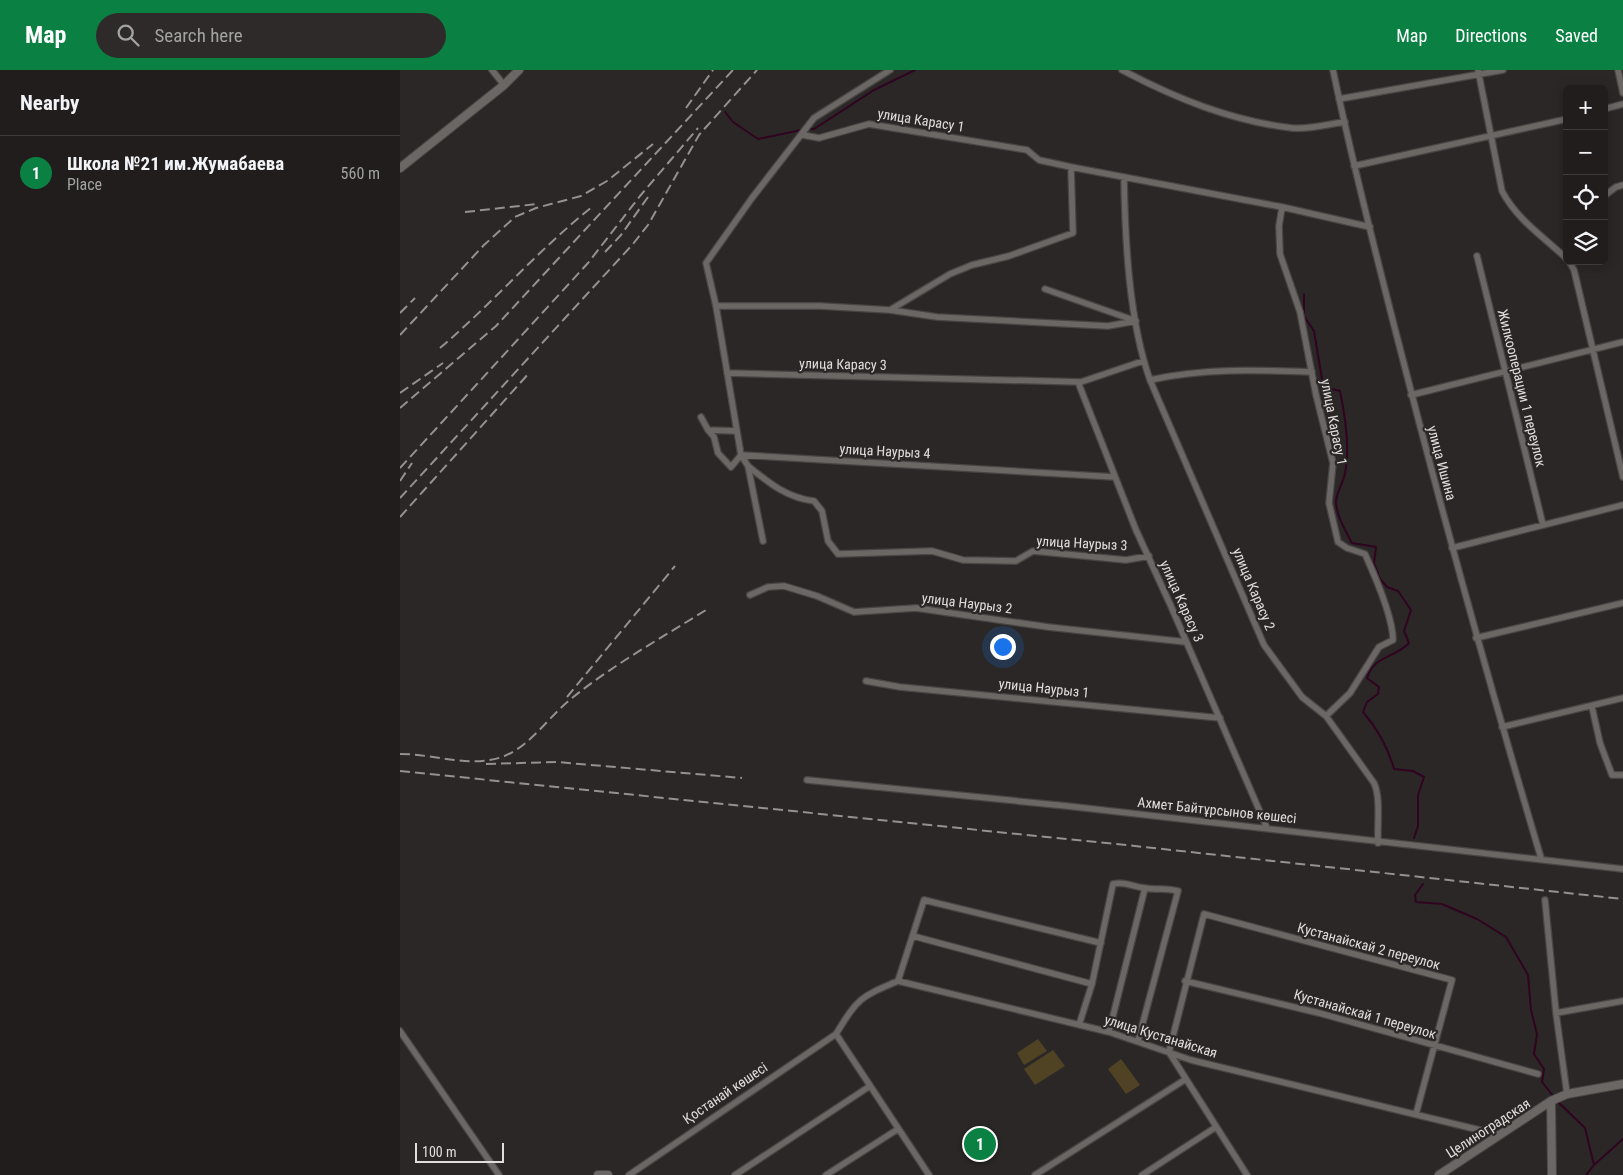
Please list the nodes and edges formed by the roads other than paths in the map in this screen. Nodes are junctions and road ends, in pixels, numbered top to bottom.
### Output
1 (492, 70) edge
2 (519, 70) edge
3 (890, 70) edge
4 (1122, 70) edge
5 (1333, 70) edge
6 (1503, 70) edge
7 (1618, 70) edge
8 (1479, 72) edge
9 (504, 85) junction
10 (1623, 93) edge
11 (1339, 99) junction
12 (1623, 104) edge
13 (1608, 108) edge
14 (1563, 120) edge
15 (1345, 122) junction
16 (803, 135) junction
17 (1491, 135) junction
18 (1354, 166) junction
19 (1071, 167) junction
20 (400, 168) edge
21 (1124, 177) junction
22 (1623, 185) edge
23 (1608, 193) edge
24 (1282, 207) junction
25 (1370, 227) junction
26 (1477, 256) dead end
27 (1563, 256) edge
28 (1571, 265) edge
29 (1045, 289) dead end
30 (716, 306) junction
31 (890, 310) junction
32 (1136, 321) junction
33 (1623, 342) edge
34 (1592, 349) junction
35 (1143, 361) junction
36 (1505, 370) junction
37 (1312, 372) junction
38 (727, 373) junction
39 (1150, 380) junction
40 (1078, 382) junction
41 (1411, 395) junction
42 (701, 417) dead end
43 (708, 430) junction
44 (737, 431) junction
45 (741, 455) junction
46 (748, 466) junction
47 (1115, 477) junction
48 (1623, 477) edge
49 (1623, 505) edge
50 (1543, 525) junction
51 (764, 541) dead end
52 (1452, 548) junction
53 (1148, 556) junction
54 (750, 595) dead end
55 (1623, 602) edge
56 (1476, 638) junction
57 (1186, 642) junction
58 (866, 681) dead end
59 (1623, 698) edge
60 (1592, 707) junction
61 (1326, 716) junction
62 (1220, 718) junction
63 (1502, 727) junction
64 (1623, 775) edge
65 (807, 780) dead end
66 (1267, 828) junction
67 (1378, 842) junction
68 (1541, 858) junction
69 (1623, 869) edge
70 (1145, 888) junction
71 (1544, 900) dead end
72 (913, 936) junction
73 (1102, 943) junction
74 (898, 981) junction
75 (1185, 981) junction
76 (1092, 984) junction
77 (1623, 1002) edge
78 (1556, 1013) junction
79 (1080, 1026) junction
80 (400, 1031) edge
81 (1109, 1032) junction
82 (836, 1034) junction
83 (1138, 1041) junction
84 (1434, 1047) junction
85 (1169, 1052) junction
86 (1538, 1074) dead end
87 (1186, 1079) junction
88 (1623, 1084) edge
89 (870, 1086) junction
90 (1566, 1094) junction
91 (1550, 1101) junction
92 (1416, 1114) junction
93 (1216, 1127) junction
94 (898, 1129) junction
95 (1500, 1135) junction
96 (499, 1175) edge
97 (598, 1175) edge
98 (608, 1175) edge
99 (628, 1175) edge
100 (735, 1175) edge
101 (826, 1175) edge
102 (928, 1175) edge
103 (1035, 1175) edge
104 (1142, 1175) edge
105 (1247, 1175) edge
106 (1439, 1175) edge
107 (1552, 1175) edge

1 - 9 street
2 - 9 street
3 - 16 street
4 - 15 street
5 - 11 street, улица Ишина
6 - 8 street
7 - 10 street
8 - 11 street
8 - 17 street
9 - 20 street
11 - 15 street, улица Ишина
12 - 13 street
14 - 17 street
15 - 18 street, улица Ишина
16 - 19 street, улица Карасу 1
16 - 30 street
17 - 18 street
17 - 27 street
18 - 25 street, улица Ишина
19 - 21 street, улица Карасу 1
19 - 31 street
21 - 24 street, улица Карасу 1
21 - 32 street, улица Карасу 2
22 - 23 street
24 - 25 street, улица Карасу 1
24 - 37 street, улица Карасу 1
25 - 41 street, улица Ишина
26 - 36 street, Жилкооперации 1 переулок
28 - 34 street
29 - 32 street
30 - 31 street
30 - 38 street
31 - 32 street
32 - 35 street, улица Карасу 2
33 - 34 street
34 - 36 street
34 - 48 street
35 - 39 street, улица Карасу 2
35 - 40 street, улица Карасу 3
36 - 41 street
36 - 50 street, Жилкооперации 1 переулок
37 - 39 street
37 - 61 street, улица Карасу 1
38 - 40 street, улица Карасу 3
38 - 44 street
39 - 61 street, улица Карасу 2
40 - 47 street, улица Карасу 3
41 - 52 street, улица Ишина
42 - 43 street
43 - 44 street
43 - 45 street
44 - 45 street
45 - 46 street
45 - 47 street, улица Наурыз 4
46 - 51 street
46 - 53 street, улица Наурыз 3
47 - 53 street, улица Карасу 3
49 - 50 street
50 - 52 street
52 - 56 street, улица Ишина
53 - 57 street, улица Карасу 3
54 - 57 street, улица Наурыз 2
55 - 56 street
56 - 63 street, улица Ишина
57 - 62 street, улица Карасу 3
58 - 62 street, улица Наурыз 1
59 - 60 street
60 - 63 street
60 - 64 street
61 - 67 street, улица Карасу 2
62 - 66 street, улица Карасу 3
63 - 68 street, улица Ишина
65 - 66 street, Ахмет Байтұрсынов көшесі
66 - 67 street, Ахмет Байтұрсынов көшесі
67 - 68 street, Ахмет Байтұрсынов көшесі
68 - 69 street, Ахмет Байтұрсынов көшесі
70 - 73 street
70 - 81 street
70 - 83 street
71 - 78 street
72 - 73 street
72 - 74 street
72 - 76 street
73 - 76 street
74 - 79 street, улица Кустанайская
74 - 82 street
75 - 84 street, Кустанайскай 1 переулок
75 - 84 street, Кустанайскай 2 переулок
75 - 85 street
76 - 79 street
77 - 78 street
78 - 90 street
79 - 81 street, улица Кустанайская
80 - 96 street
81 - 83 street, улица Кустанайская
82 - 89 street
82 - 99 street, Қостанай көшесі
83 - 85 street, улица Кустанайская
84 - 86 street, Кустанайскай 1 переулок
84 - 92 street, Кустанайскай 2 переулок
85 - 87 street
85 - 92 street, улица Кустанайская
87 - 93 street
87 - 103 street
88 - 90 street
89 - 94 street
89 - 100 street
90 - 91 street, Целиноградская
91 - 95 street, Целиноградская
91 - 107 street
92 - 95 street, улица Кустанайская
93 - 104 street
93 - 105 street
94 - 101 street
94 - 102 street
95 - 106 street, Целиноградская
97 - 98 street

